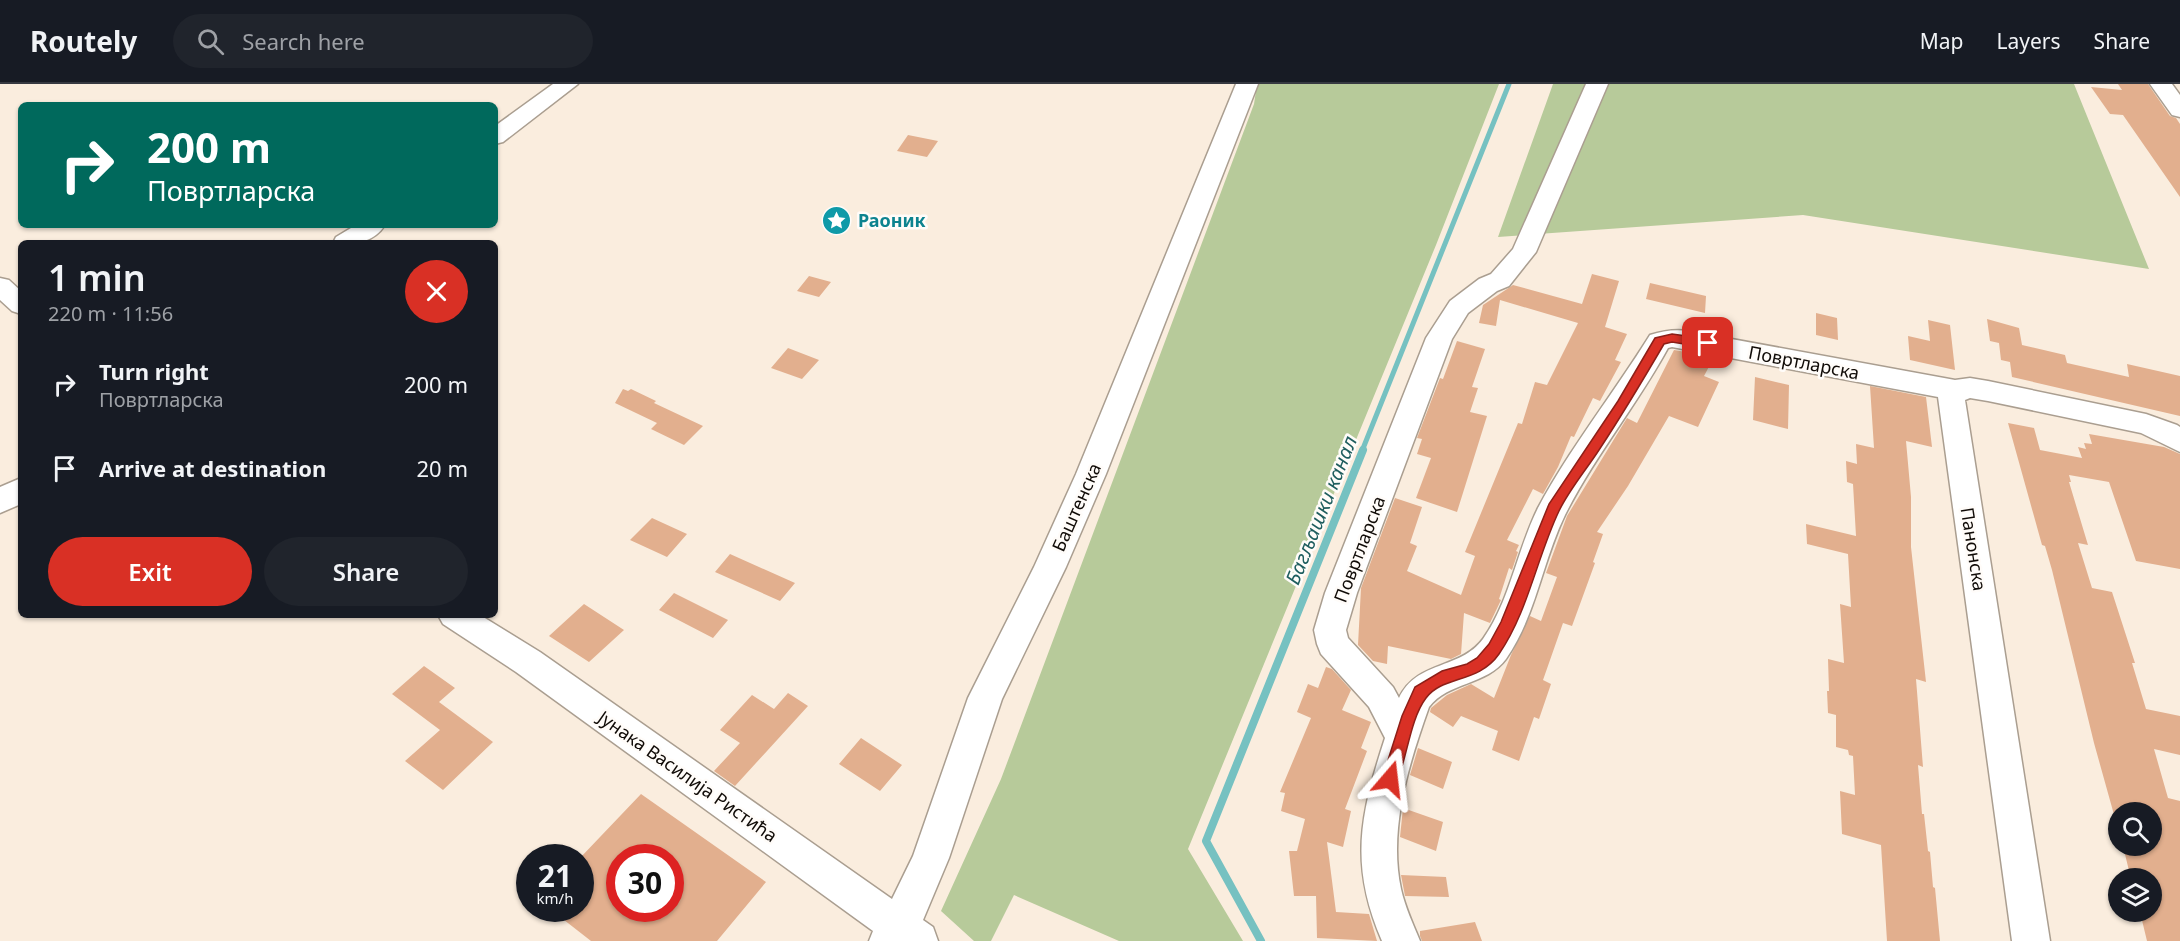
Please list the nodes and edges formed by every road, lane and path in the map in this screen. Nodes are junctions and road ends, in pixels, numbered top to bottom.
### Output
1 (567, 84) edge
2 (1247, 84) edge
3 (1597, 84) edge
4 (2161, 84) edge
5 (2180, 110) edge
6 (498, 135) edge
7 (368, 228) edge
8 (350, 240) edge
9 (0, 286) edge
10 (18, 302) edge
11 (1955, 390) junction
12 (2180, 441) edge
13 (18, 491) edge
14 (0, 502) edge
15 (459, 618) edge
16 (1421, 692) junction
17 (1381, 697) junction
18 (1403, 738) junction
19 (901, 936) edge
20 (1401, 941) edge
21 (2031, 941) edge

1 - 6 street
2 - 19 street, Баштенска
3 - 17 street, Повртларска
4 - 5 street
7 - 8 street
9 - 10 street
11 - 12 street
11 - 16 street, Повртларска
11 - 21 street, Панонска
13 - 14 street
15 - 19 street, Јунака Василија Ристића
16 - 17 street, Повртларска
16 - 18 street
17 - 18 street, Повртларска
18 - 20 street

